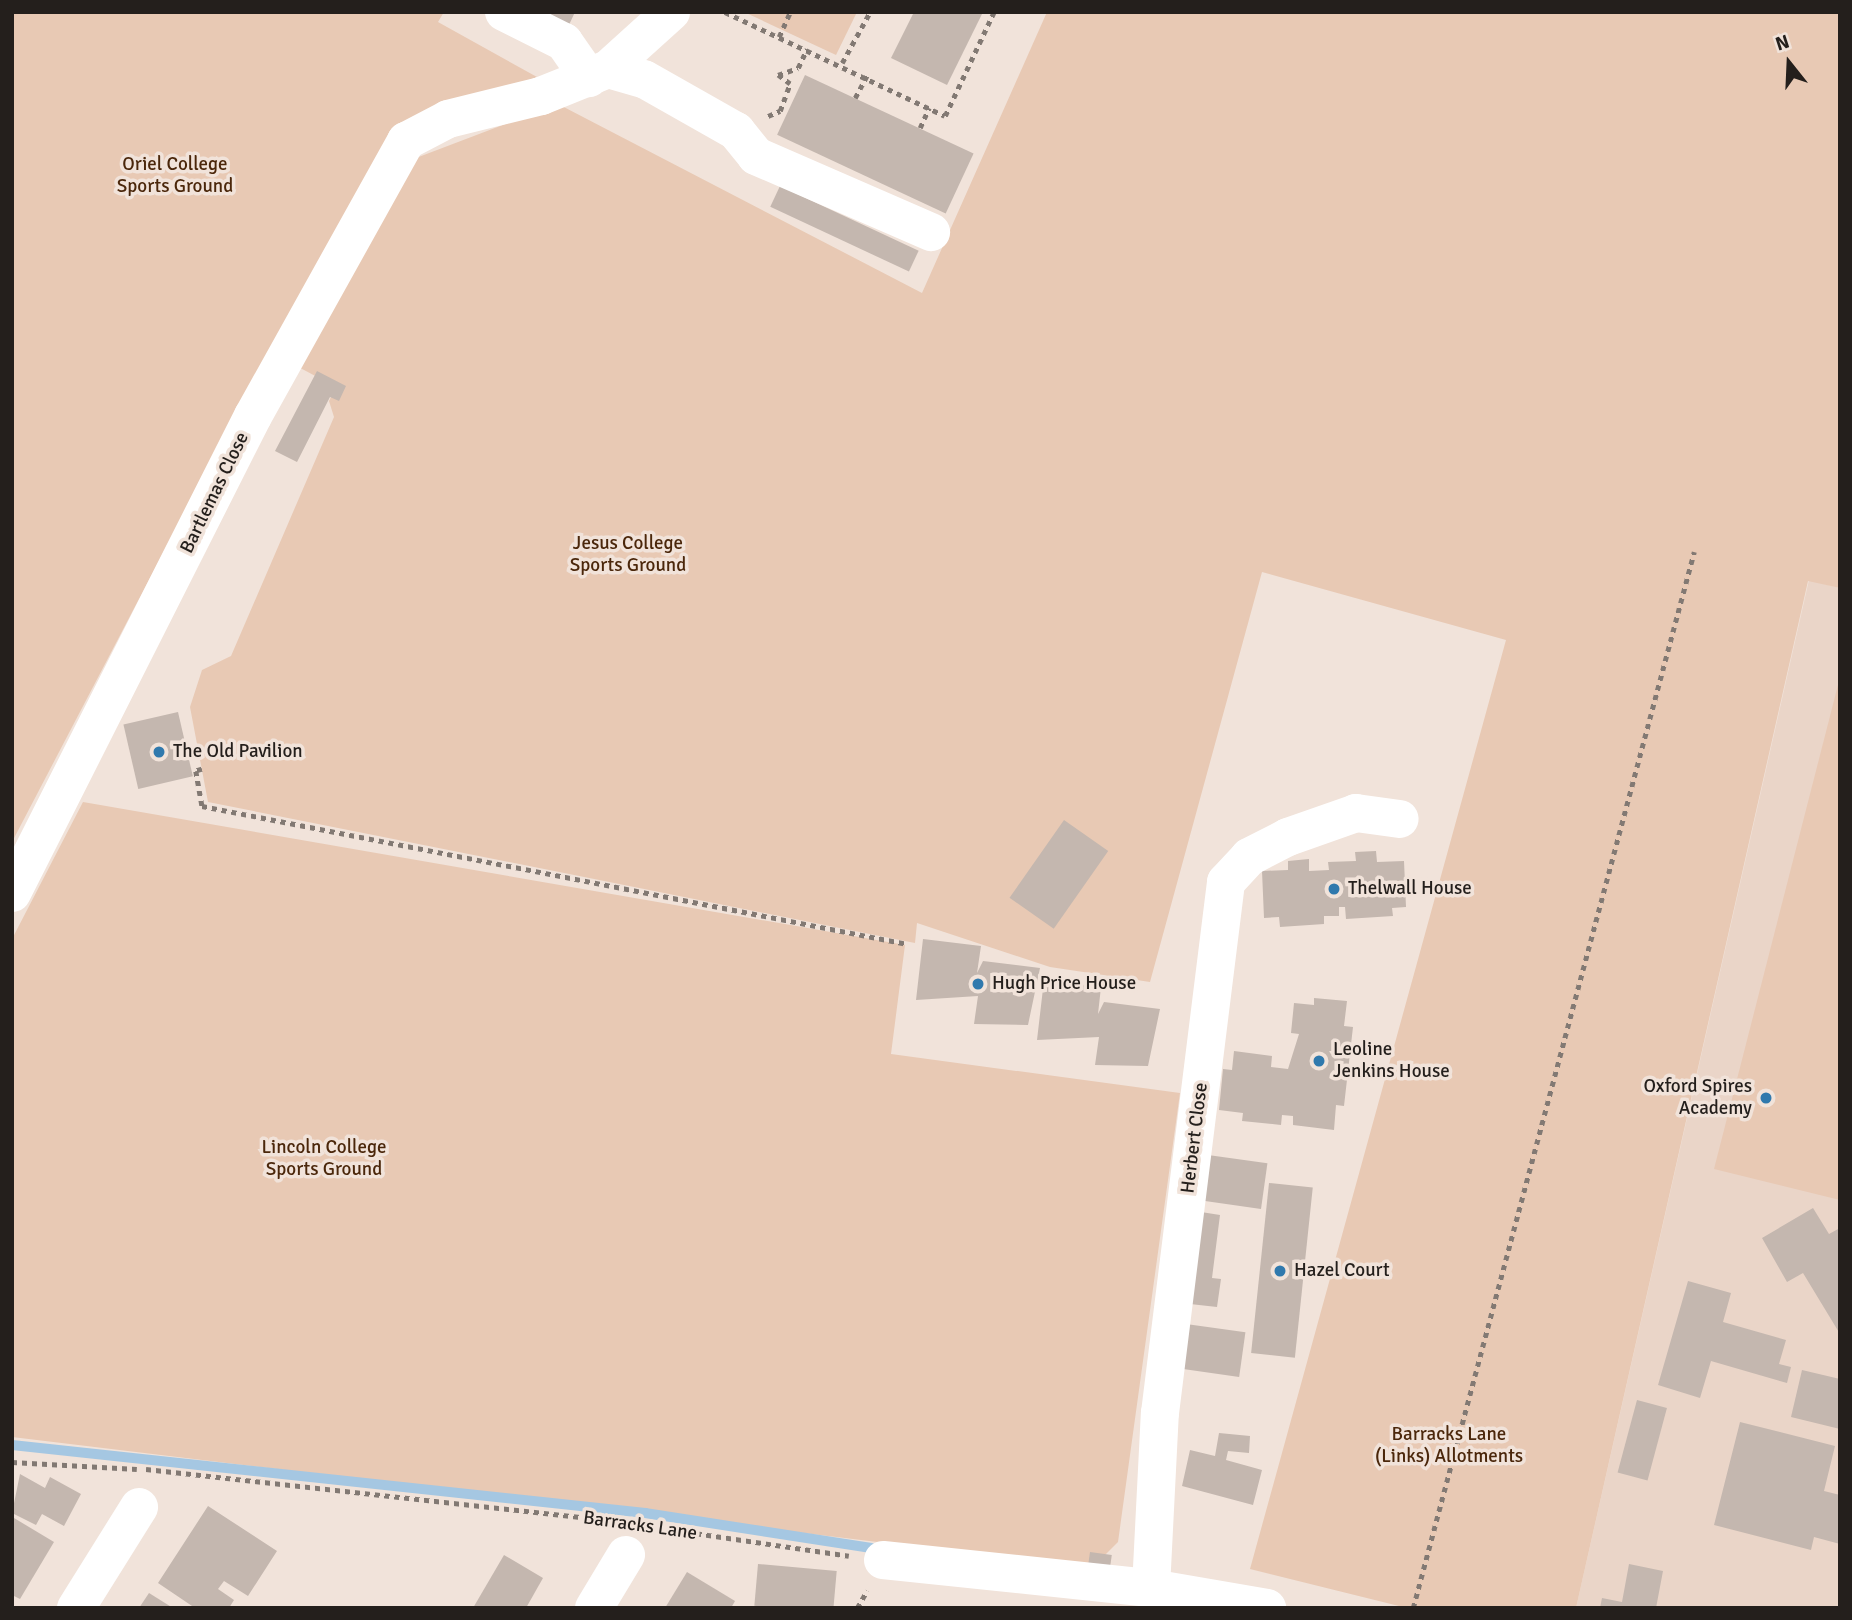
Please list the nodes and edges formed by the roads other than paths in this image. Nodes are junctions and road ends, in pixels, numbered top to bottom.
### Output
1 (504, 12) edge
2 (651, 20) edge
3 (599, 74) junction
4 (931, 232) dead end
5 (1400, 819) dead end
6 (12, 893) edge
7 (139, 1507) dead end
8 (631, 1534) road end
9 (883, 1560) road end
10 (1151, 1588) junction
11 (1248, 1606) edge
12 (76, 1608) edge
13 (594, 1608) edge

1 - 3 street
2 - 3 street
3 - 4 street
3 - 6 street, Bartlemas Close
5 - 10 street, Herbert Close
7 - 12 street
8 - 13 street
9 - 10 street
10 - 11 street

